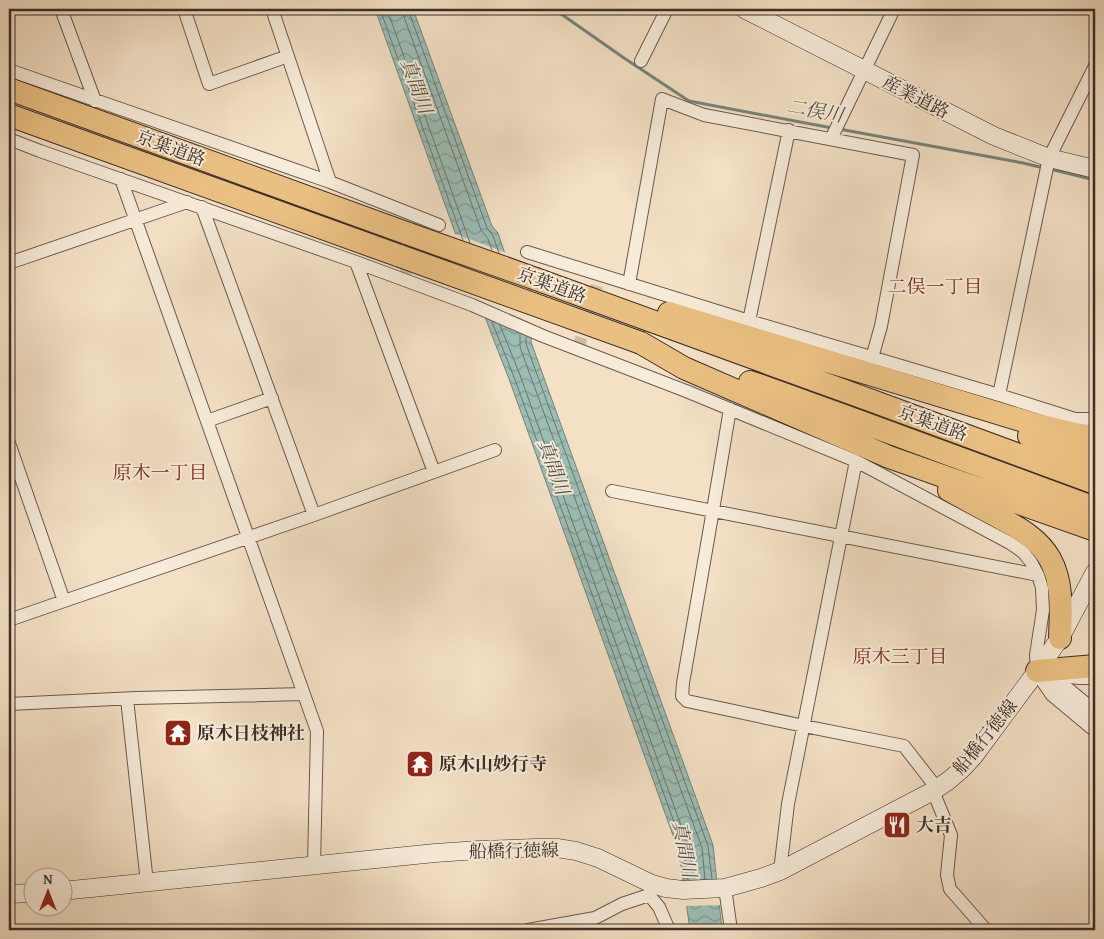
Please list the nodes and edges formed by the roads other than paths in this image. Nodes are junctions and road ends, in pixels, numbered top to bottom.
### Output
1 (61, 9) edge
2 (184, 9) edge
3 (272, 9) edge
4 (667, 9) edge
5 (744, 9) edge
6 (894, 9) edge
7 (288, 56) junction
8 (641, 61) dead end
9 (1095, 66) edge
10 (9, 70) edge
11 (863, 70) junction
12 (9, 89) edge
13 (95, 101) junction
14 (9, 115) edge
15 (789, 130) junction
16 (9, 139) edge
17 (831, 139) junction
18 (1049, 158) junction
19 (1095, 170) edge
20 (121, 179) junction
21 (330, 182) junction
22 (187, 202) junction
23 (202, 207) junction
24 (136, 220) junction
25 (439, 225) dead end
26 (527, 252) dead end
27 (9, 262) edge
28 (356, 262) junction
29 (536, 280) junction
30 (629, 284) junction
31 (749, 321) junction
32 (641, 343) junction
33 (805, 354) junction
34 (872, 358) junction
35 (998, 395) junction
36 (272, 398) junction
37 (730, 409) junction
38 (1095, 419) edge
39 (207, 421) junction
40 (1095, 437) edge
41 (9, 443) edge
42 (495, 450) dead end
43 (889, 457) junction
44 (1095, 460) edge
45 (856, 462) junction
46 (434, 472) junction
47 (1095, 483) edge
48 (612, 491) dead end
49 (1095, 508) edge
50 (713, 510) junction
51 (314, 515) junction
52 (1095, 530) edge
53 (841, 535) junction
54 (249, 538) junction
55 (1095, 572) edge
56 (1038, 575) junction
57 (64, 601) junction
58 (9, 620) edge
59 (1060, 638) junction
60 (1095, 666) edge
61 (1038, 671) junction
62 (1095, 678) edge
63 (304, 694) junction
64 (127, 698) junction
65 (9, 704) edge
66 (1095, 713) edge
67 (804, 726) junction
68 (1095, 729) edge
69 (933, 791) junction
70 (314, 865) junction
71 (780, 871) junction
72 (147, 883) junction
73 (724, 888) junction
74 (72, 890) edge
75 (650, 890) junction
76 (22, 893) edge
77 (9, 894) edge
78 (528, 930) edge
79 (669, 930) edge
80 (733, 930) edge
81 (986, 930) edge

1 - 13 street
2 - 7 street
3 - 7 street
4 - 8 street
5 - 11 main road, 産業道路
6 - 11 street
7 - 21 street
9 - 18 street
10 - 13 street
11 - 17 street
11 - 18 main road, 産業道路
12 - 29 highway, 京葉道路, bridge
13 - 21 street
14 - 32 highway, 京葉道路, bridge
15 - 17 street
15 - 30 street
15 - 31 street
16 - 20 street
17 - 34 street
18 - 19 main road, 産業道路
18 - 35 street
20 - 22 street
20 - 24 street
21 - 25 street
22 - 23 street
22 - 24 street
23 - 28 street
23 - 36 street
24 - 27 street
24 - 39 street
26 - 30 street
28 - 37 street
28 - 46 street
29 - 33 highway
29 - 47 highway, 京葉道路
30 - 31 street
31 - 34 street
32 - 43 highway
32 - 49 highway, 京葉道路
33 - 40 highway
33 - 44 highway
34 - 35 street
35 - 38 street
36 - 39 street
36 - 51 street
37 - 45 street
37 - 50 street
39 - 54 street
41 - 57 street
42 - 46 street
43 - 52 highway
43 - 59 highway
45 - 53 street
45 - 56 street
46 - 51 street
48 - 50 street
50 - 53 street
50 - 67 street
51 - 54 street
53 - 56 street
53 - 67 street
54 - 57 street
54 - 63 street
55 - 59 main road, 船橋行徳線
56 - 61 street
57 - 58 street
59 - 61 main road, 船橋行徳線
60 - 61 highway
61 - 62 street
61 - 66 street
61 - 68 street
61 - 69 main road, 船橋行徳線
63 - 64 street
63 - 70 street
64 - 65 street
64 - 72 street
67 - 69 street
67 - 71 street
69 - 71 main road, 船橋行徳線
69 - 81 street
70 - 72 main road, 船橋行徳線
70 - 75 main road, 船橋行徳線
71 - 73 main road, 船橋行徳線
72 - 74 main road, 船橋行徳線
73 - 75 main road, 船橋行徳線
73 - 80 street
75 - 78 street
75 - 79 street
76 - 77 main road

